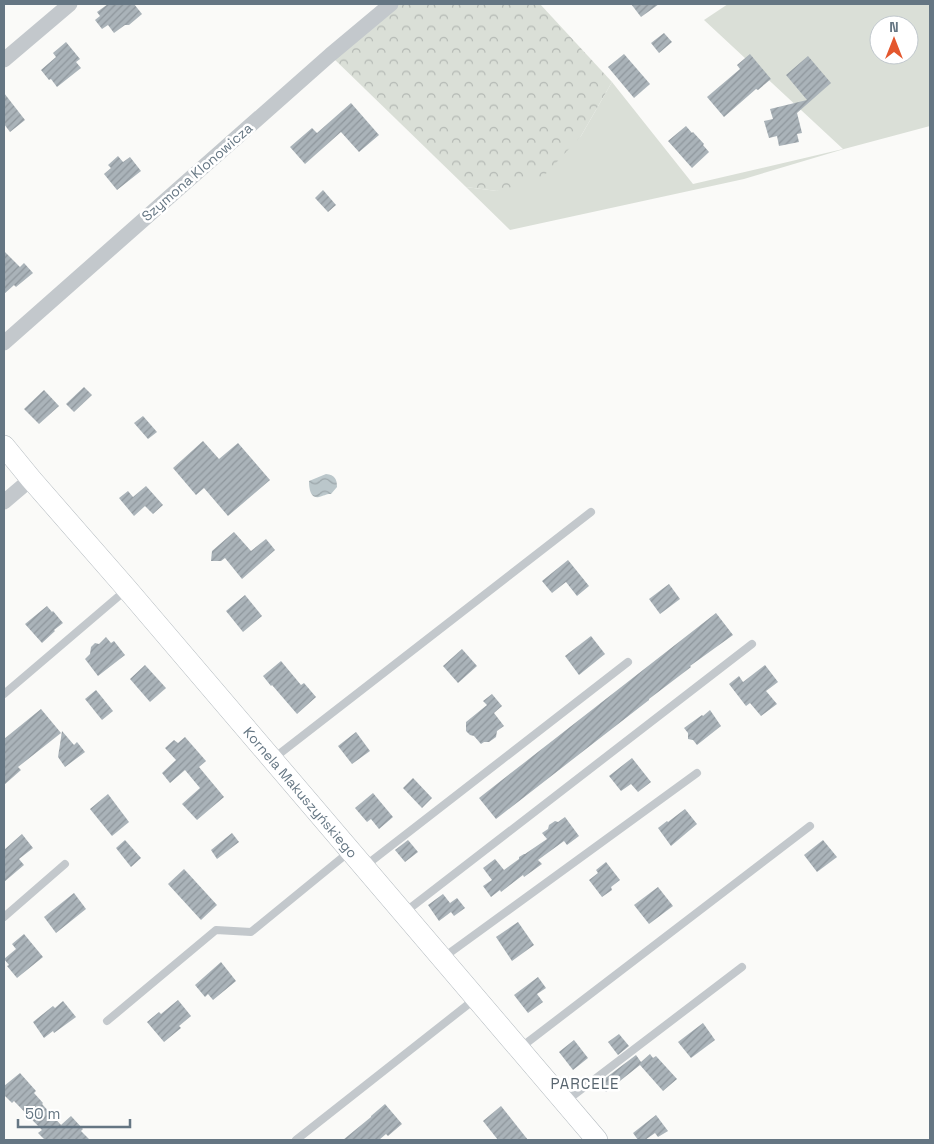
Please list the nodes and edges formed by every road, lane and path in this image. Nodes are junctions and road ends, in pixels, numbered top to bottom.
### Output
1 (70, 4) edge
2 (391, 4) edge
3 (4, 60) edge
4 (4, 343) edge
5 (4, 446) edge
6 (31, 479) junction
7 (4, 502) edge
8 (591, 512) dead end
9 (127, 589) junction
10 (752, 644) dead end
11 (628, 662) dead end
12 (4, 694) edge
13 (272, 759) junction
14 (697, 773) dead end
15 (810, 826) dead end
16 (350, 851) junction
17 (65, 864) dead end
18 (364, 867) junction
19 (404, 914) junction
20 (4, 917) edge
21 (442, 958) junction
22 (742, 967) dead end
23 (476, 998) junction
24 (107, 1021) dead end
25 (520, 1048) junction
26 (565, 1102) junction
27 (296, 1140) edge
28 (597, 1140) edge

1 - 3 street
2 - 4 street, Szymona Klonowicza
5 - 6 street, Kornela Makuszyńskiego
6 - 7 street
6 - 9 street, Kornela Makuszyńskiego
8 - 13 lane
9 - 12 lane
9 - 13 street, Kornela Makuszyńskiego
10 - 19 lane
11 - 18 lane
13 - 16 street, Kornela Makuszyńskiego
14 - 21 lane
15 - 25 lane
16 - 18 street, Kornela Makuszyńskiego
16 - 24 lane
17 - 20 lane
18 - 19 street, Kornela Makuszyńskiego
19 - 21 street, Kornela Makuszyńskiego
21 - 23 street, Kornela Makuszyńskiego
22 - 26 lane
23 - 25 street, Kornela Makuszyńskiego
23 - 27 lane
25 - 26 street, Kornela Makuszyńskiego
26 - 28 street, Kornela Makuszyńskiego

